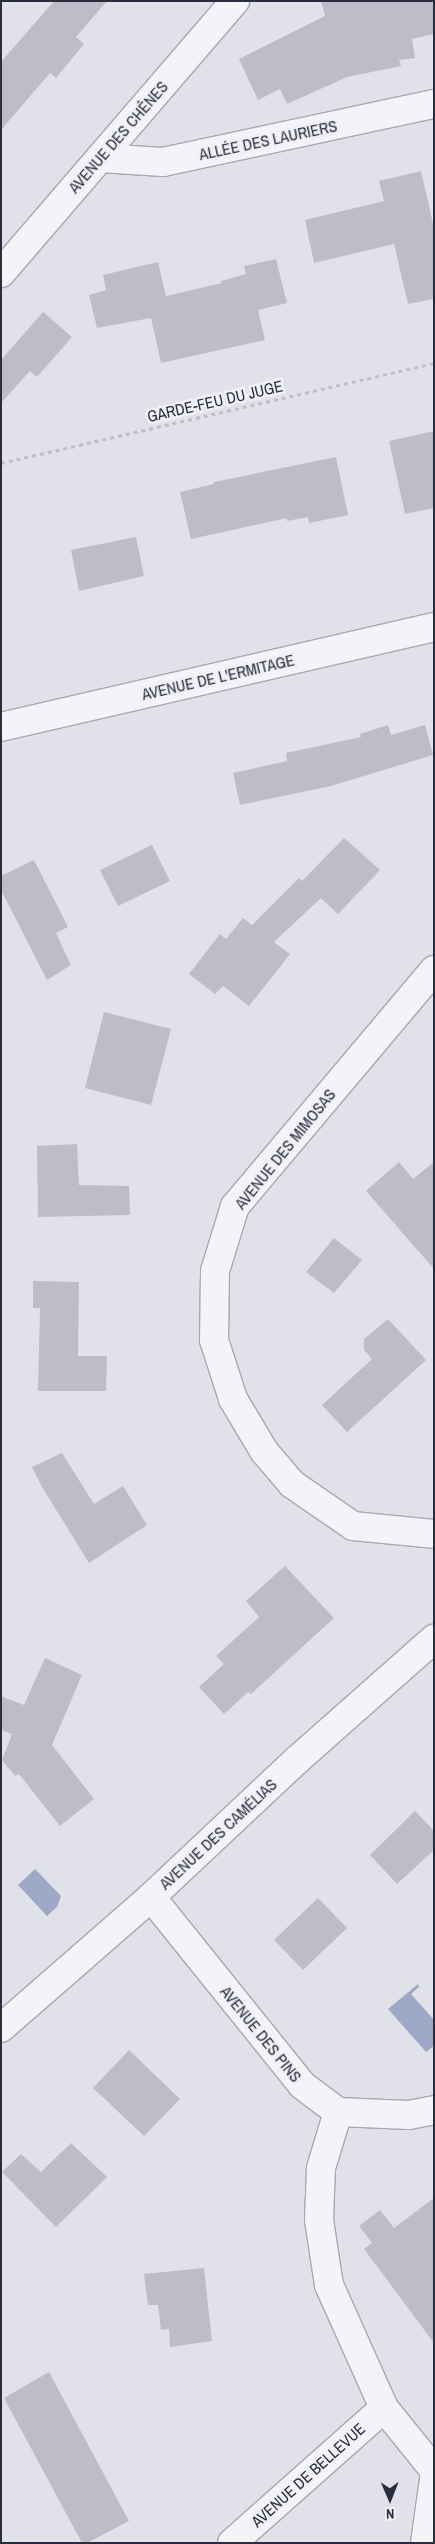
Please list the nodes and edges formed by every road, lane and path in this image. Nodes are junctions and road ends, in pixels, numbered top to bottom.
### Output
1 (236, 1) edge
2 (434, 104) edge
3 (100, 158) junction
4 (1, 273) edge
5 (434, 363) edge
6 (1, 463) edge
7 (434, 627) edge
8 (1, 726) edge
9 (434, 970) edge
10 (434, 1534) edge
11 (434, 1639) edge
12 (151, 1898) junction
13 (1, 2028) edge
14 (434, 2110) edge
15 (338, 2112) junction
16 (384, 2408) junction
17 (434, 2470) edge
18 (434, 2479) edge
19 (232, 2543) edge
20 (425, 2543) edge

1 - 3 street, AVENUE DES CHÊNES
2 - 3 street, ALLÉE DES LAURIERS
3 - 4 street, AVENUE DES CHÊNES
5 - 6 path, GARDE-FEU DU JUGE
7 - 8 street, AVENUE DE L'ERMITAGE
9 - 10 street, AVENUE DES MIMOSAS
11 - 12 street, AVENUE DES CAMÉLIAS
12 - 13 street, AVENUE DES CAMÉLIAS
12 - 15 street, AVENUE DES PINS
14 - 15 street
15 - 16 street
16 - 17 street
16 - 19 street, AVENUE DE BELLEVUE
18 - 20 street

